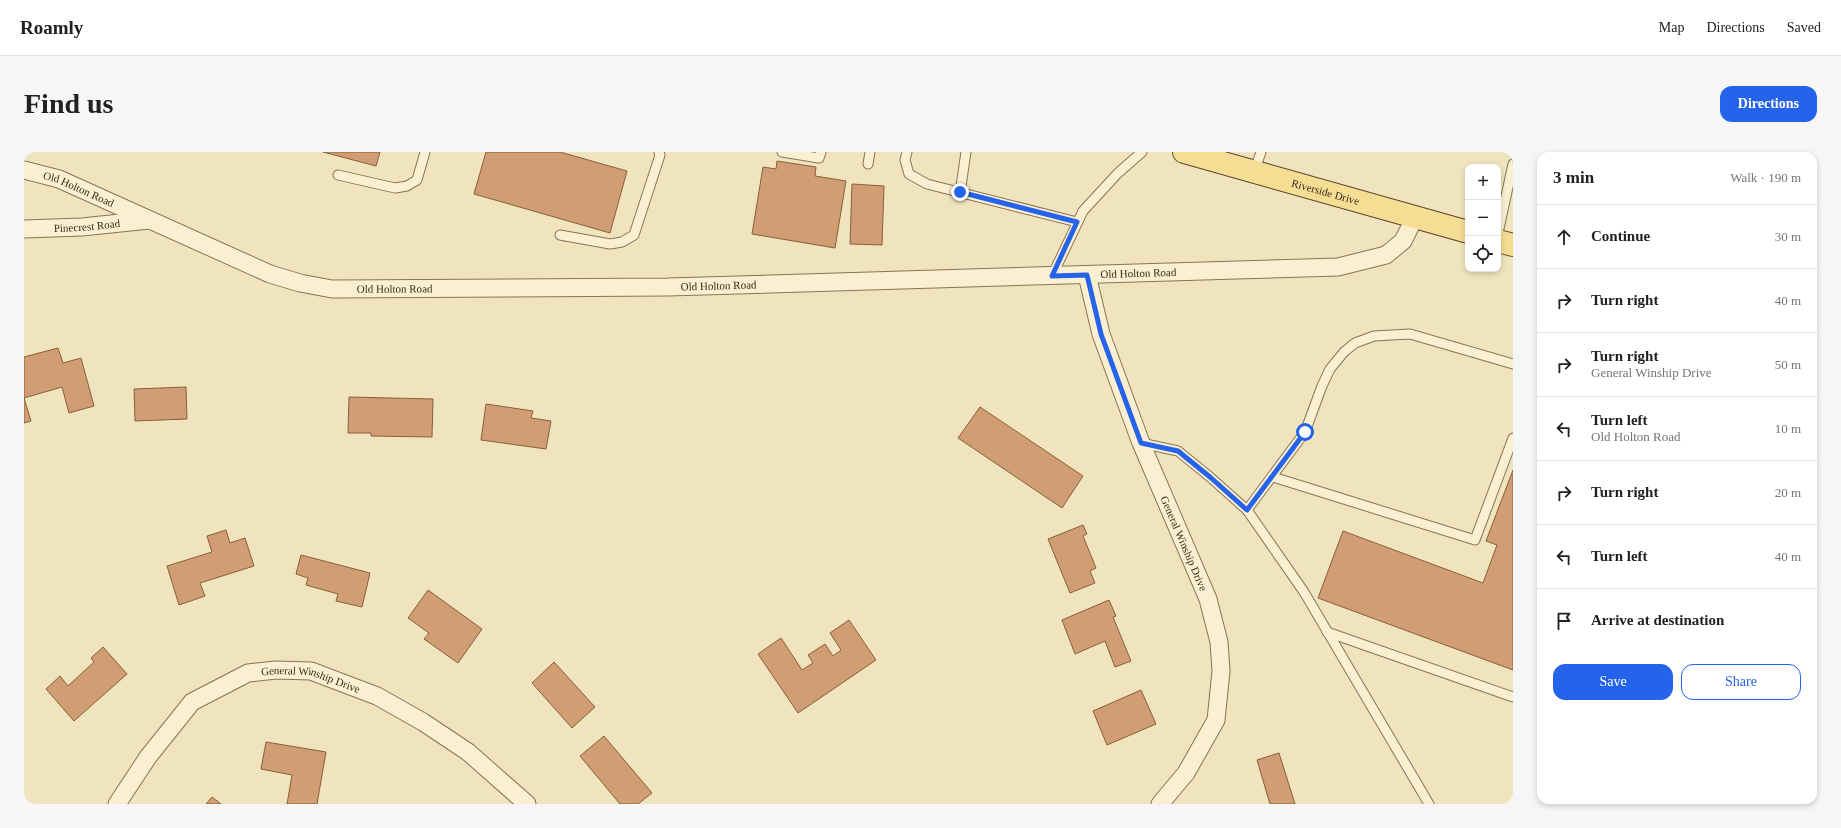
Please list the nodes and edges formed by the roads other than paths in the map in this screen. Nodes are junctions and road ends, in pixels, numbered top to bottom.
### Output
1 (425, 152) edge
2 (659, 152) edge
3 (782, 152) edge
4 (821, 152) edge
5 (870, 152) edge
6 (907, 152) edge
7 (966, 152) edge
8 (1142, 152) edge
9 (1184, 152) edge
10 (1257, 162) edge
11 (868, 164) dead end
12 (1513, 164) edge
13 (24, 170) edge
14 (338, 175) dead end
15 (960, 192) junction
16 (1415, 217) junction
17 (1501, 219) edge
18 (149, 220) junction
19 (1077, 222) junction
20 (24, 229) edge
21 (1465, 231) edge
22 (560, 235) dead end
23 (1501, 242) edge
24 (1513, 245) edge
25 (1087, 275) junction
26 (1052, 276) junction
27 (1513, 364) edge
28 (1513, 438) edge
29 (1141, 443) junction
30 (1273, 477) junction
31 (1247, 510) junction
32 (1327, 632) junction
33 (1513, 696) edge
34 (117, 804) edge
35 (526, 804) edge
36 (1160, 804) edge
37 (1429, 804) edge

1 - 14 lane
2 - 22 lane
3 - 4 lane
5 - 11 lane
6 - 15 lane
7 - 15 lane
8 - 19 lane
9 - 10 main road, Riverside Drive
10 - 16 main road, Riverside Drive
12 - 17 lane
13 - 18 street, Old Holton Road
15 - 19 lane
16 - 21 main road, Riverside Drive
16 - 25 street, Old Holton Road
18 - 20 street, Pinecrest Road
18 - 26 street, Old Holton Road
19 - 26 lane
23 - 24 main road
25 - 26 street, Old Holton Road
25 - 29 street, General Winship Drive
27 - 30 lane
28 - 30 lane
29 - 31 lane
29 - 36 street, General Winship Drive
30 - 31 lane
31 - 32 lane
32 - 33 lane
32 - 37 lane
34 - 35 street, General Winship Drive

